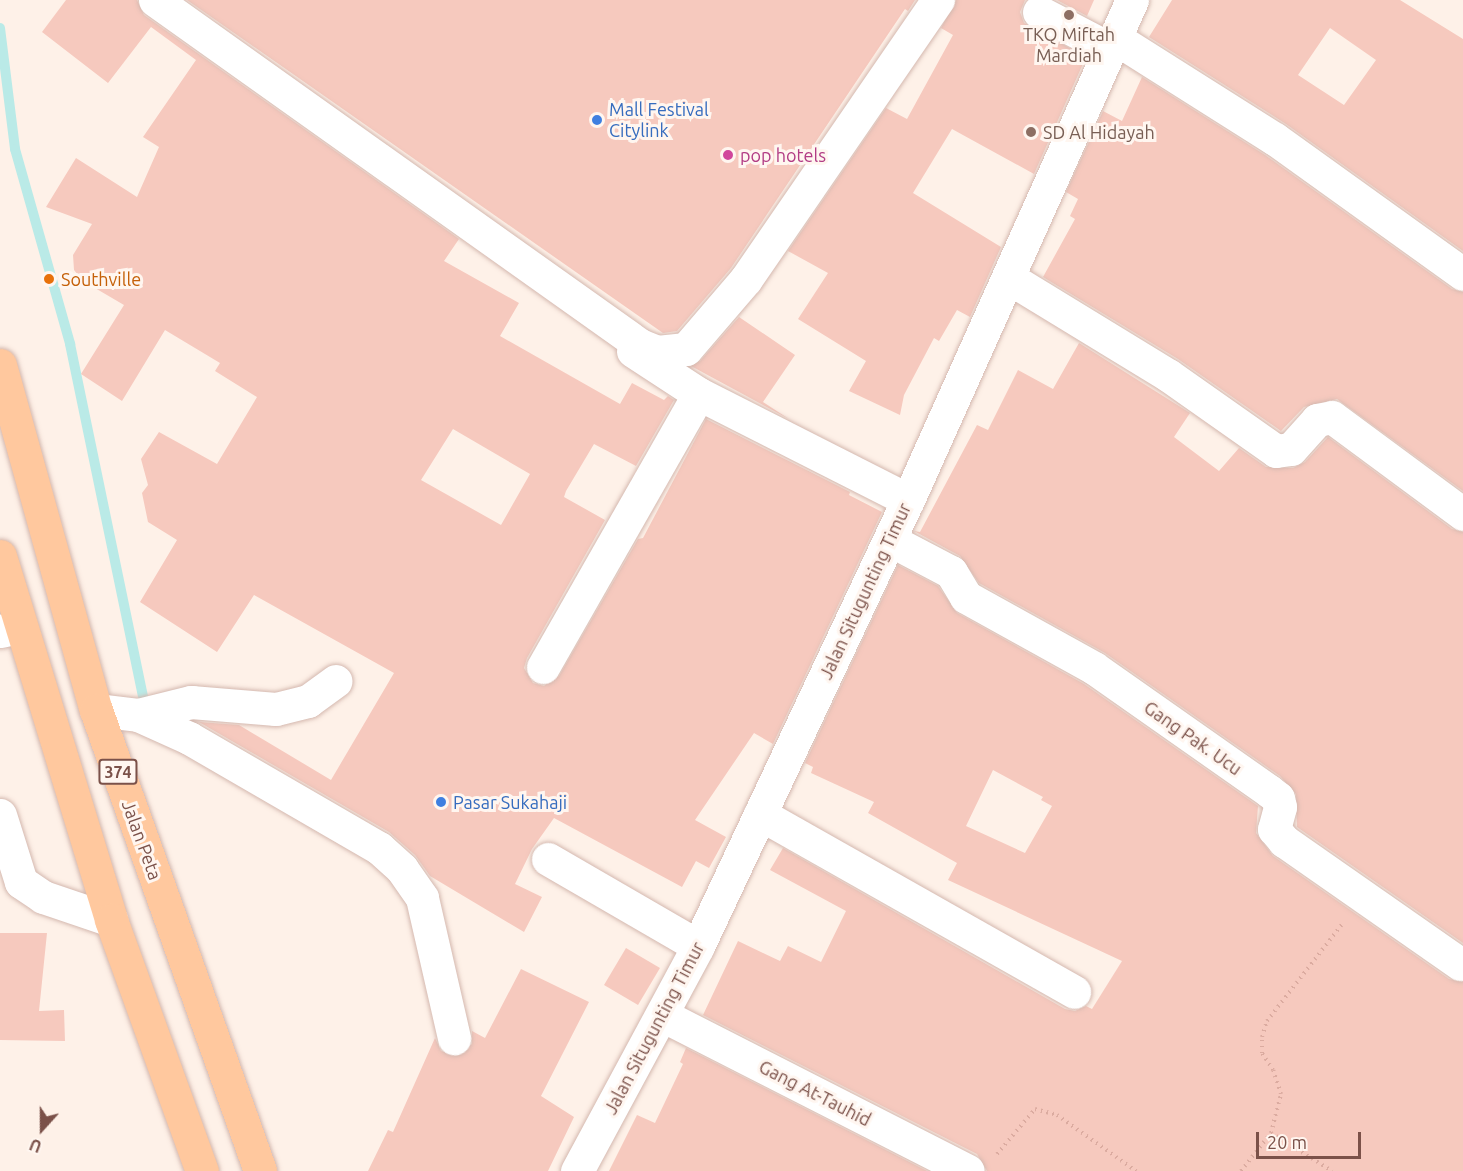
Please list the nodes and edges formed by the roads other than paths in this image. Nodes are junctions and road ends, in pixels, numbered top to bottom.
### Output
1 (146, 0) edge
2 (155, 0) edge
3 (939, 0) edge
4 (1132, 0) edge
5 (1039, 12) dead end
6 (1113, 44) junction
7 (1463, 274) edge
8 (1005, 288) junction
9 (1074, 338) dead end
10 (0, 365) edge
11 (699, 394) junction
12 (908, 500) junction
13 (1463, 514) edge
14 (890, 540) junction
15 (0, 556) edge
16 (10, 629) edge
17 (543, 667) dead end
18 (336, 681) dead end
19 (96, 710) junction
20 (138, 715) junction
21 (760, 814) junction
22 (0, 816) edge
23 (548, 859) dead end
24 (111, 920) junction
25 (698, 946) junction
26 (1460, 964) dead end
27 (1074, 992) dead end
28 (662, 1015) junction
29 (454, 1038) dead end
30 (980, 1166) edge
31 (202, 1171) edge
32 (260, 1171) edge
33 (577, 1171) edge

1 - 11 street
2 - 3 street
4 - 6 street, Jalan Situgunting Timur
5 - 6 street
6 - 7 street
6 - 8 street, Jalan Situgunting Timur
8 - 9 street
8 - 12 street, Jalan Situgunting Timur
8 - 13 street
10 - 19 main road, Jalan Peta / 374
11 - 12 street
11 - 17 street
12 - 14 street, Jalan Situgunting Timur
14 - 21 street, Jalan Situgunting Timur
14 - 26 street, Gang Pak. Ucu
15 - 16 main road, 374
16 - 24 main road, 374
18 - 20 street
19 - 20 street
19 - 32 main road, Jalan Peta / 374
20 - 29 street
21 - 25 street, Jalan Situgunting Timur
21 - 27 street
22 - 24 street
23 - 25 street
24 - 31 main road, 374
25 - 28 street, Jalan Situgunting Timur
28 - 30 street, Gang At-Tauhid
28 - 33 street, Jalan Situgunting Timur

